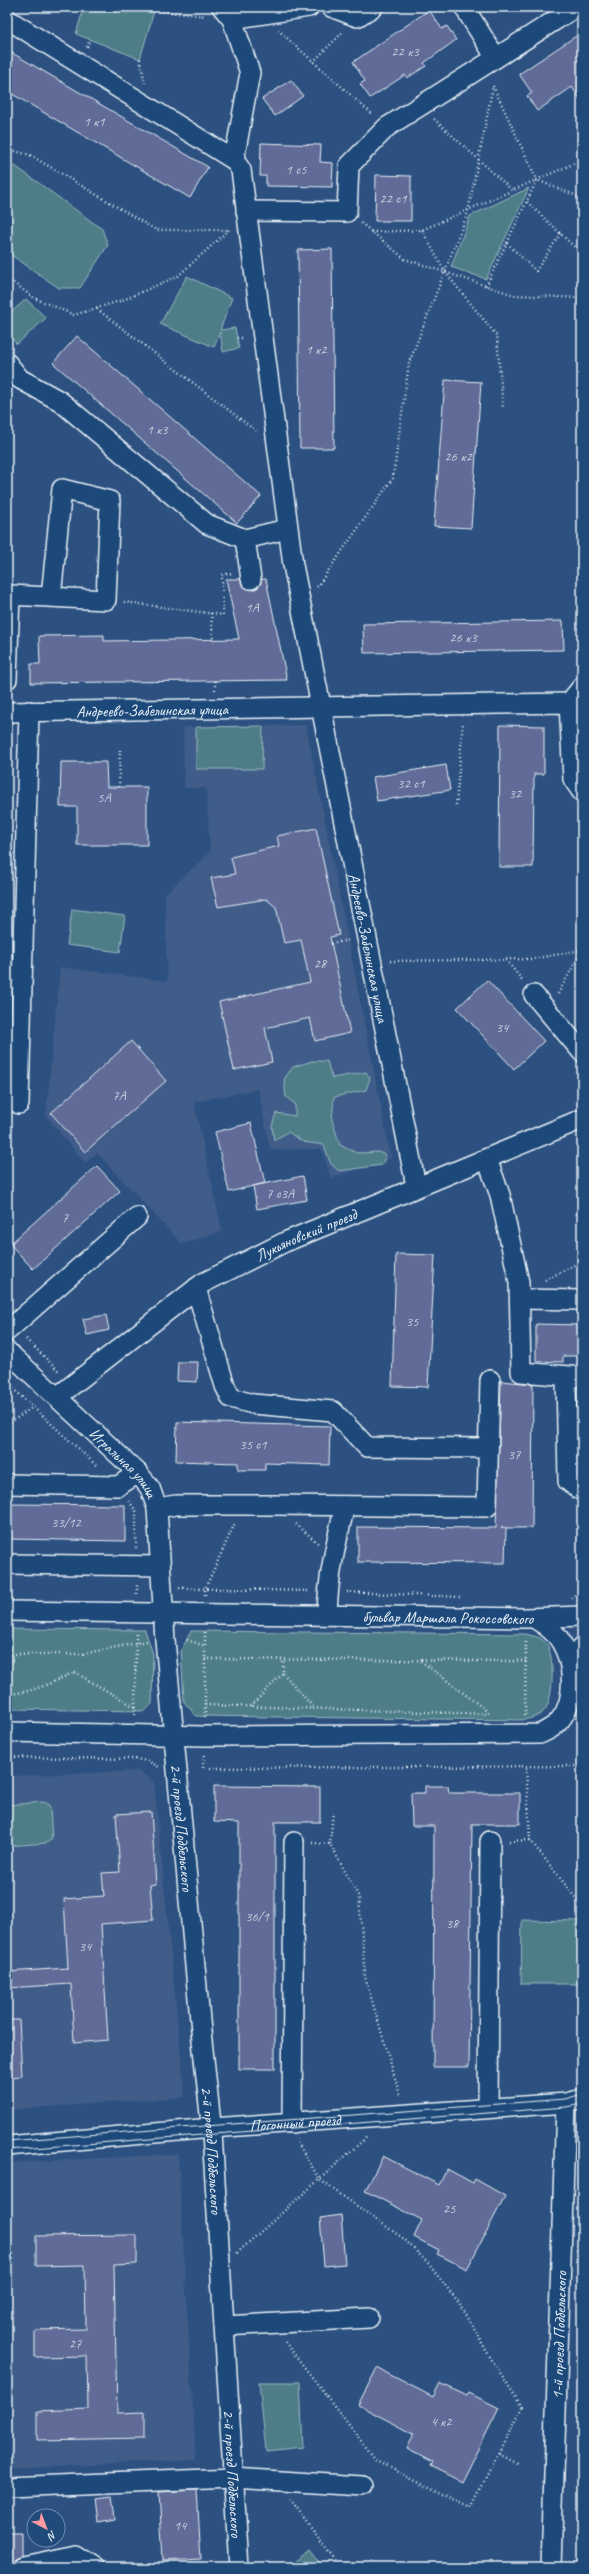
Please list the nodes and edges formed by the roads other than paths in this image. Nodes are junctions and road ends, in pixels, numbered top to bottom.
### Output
1 (309, 7) edge
2 (331, 7) edge
3 (464, 7) edge
4 (576, 7) edge
5 (365, 12) edge
6 (227, 13) edge
7 (7, 19) edge
8 (490, 62) junction
9 (234, 160) junction
10 (246, 213) junction
11 (7, 363) edge
12 (287, 528) junction
13 (245, 540) junction
14 (250, 573) road end
15 (51, 597) junction
16 (7, 679) edge
17 (582, 687) edge
18 (576, 707) edge
19 (321, 708) junction
20 (29, 711) junction
21 (7, 712) edge
22 (582, 792) edge
23 (534, 995) road end
24 (582, 1052) edge
25 (19, 1104) dead end
26 (582, 1119) edge
27 (487, 1159) junction
28 (416, 1186) junction
29 (137, 1217) dead end
30 (196, 1288) junction
31 (519, 1290) junction
32 (582, 1300) edge
33 (7, 1331) edge
34 (7, 1352) edge
35 (574, 1376) edge
36 (490, 1380) dead end
37 (57, 1397) junction
38 (488, 1448) junction
39 (138, 1473) junction
40 (7, 1484) edge
41 (582, 1491) edge
42 (345, 1506) junction
43 (157, 1508) junction
44 (7, 1564) edge
45 (160, 1566) junction
46 (7, 1611) edge
47 (164, 1612) junction
48 (327, 1614) junction
49 (582, 1616) edge
50 (534, 1618) junction
51 (582, 1647) edge
52 (572, 1677) junction
53 (576, 1699) edge
54 (7, 1732) edge
55 (174, 1735) junction
56 (490, 1841) road end
57 (294, 1842) road end
58 (574, 2101) edge
59 (488, 2108) junction
60 (212, 2128) junction
61 (293, 2130) junction
62 (7, 2146) edge
63 (369, 2318) dead end
64 (224, 2326) junction
65 (233, 2478) junction
66 (362, 2486) dead end
67 (7, 2488) edge
68 (24, 2567) edge
69 (94, 2567) edge
70 (239, 2567) edge
71 (551, 2567) edge

1 - 6 street
2 - 5 street
3 - 8 street
4 - 8 street
6 - 9 street
7 - 9 street
8 - 10 street
9 - 10 street, Андреево-Забелинская улица
10 - 12 street, Андреево-Забелинская улица
11 - 13 street
12 - 13 street
12 - 19 street, Андреево-Забелинская улица
13 - 14 street
15 - 15 street
15 - 16 street
17 - 18 street
18 - 19 street
18 - 22 street
19 - 20 street, Андреево-Забелинская улица
19 - 28 street, Андреево-Забелинская улица
20 - 21 street, Андреево-Забелинская улица
20 - 25 street
23 - 24 street
26 - 27 street, Лукьяновский проезд
27 - 28 street, Лукьяновский проезд
27 - 31 street
28 - 30 street, Лукьяновский проезд
29 - 33 street
30 - 37 street, Лукьяновский проезд
30 - 38 street
31 - 32 street
31 - 35 street
34 - 37 street, Игральная улица
35 - 41 street
36 - 38 street
37 - 39 street, Игральная улица
38 - 42 street
39 - 40 street
39 - 43 street, Игральная улица
42 - 43 street
42 - 48 street
43 - 45 street, Игральная улица
44 - 45 street
45 - 47 street, Игральная улица
46 - 47 street, бульвар Маршала Рокоссовского
47 - 48 street, бульвар Маршала Рокоссовского
47 - 55 street
48 - 50 street, бульвар Маршала Рокоссовского
49 - 50 street
50 - 52 street, бульвар Маршала Рокоссовского
51 - 52 street
52 - 53 street, бульвар Маршала Рокоссовского
53 - 55 street, бульвар Маршала Рокоссовского
54 - 55 street, бульвар Маршала Рокоссовского
55 - 60 street, 2-й проезд Подбельского
56 - 59 street
57 - 61 street
58 - 59 street, Погонный проезд
58 - 71 street, 1-й проезд Подбельского
59 - 61 street, Погонный проезд
60 - 61 street, Погонный проезд
60 - 62 street, Погонный проезд
60 - 64 street, 2-й проезд Подбельского
63 - 64 street
64 - 65 street, 2-й проезд Подбельского
65 - 66 street
65 - 67 street
65 - 70 street, 2-й проезд Подбельского
68 - 69 street

